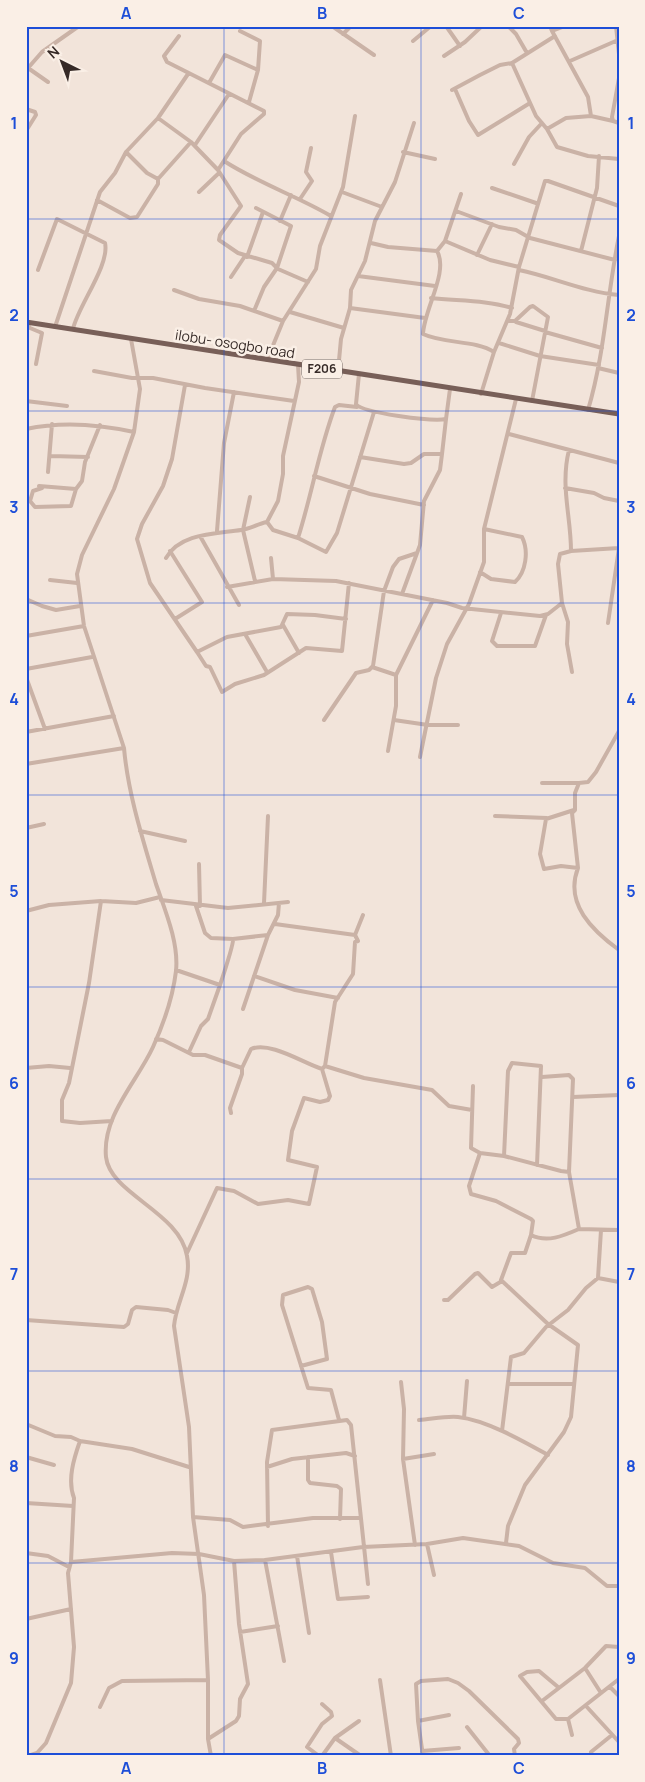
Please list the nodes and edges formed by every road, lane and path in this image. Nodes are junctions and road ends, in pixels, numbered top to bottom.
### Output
1 (80, 26) edge
2 (332, 26) edge
3 (351, 26) edge
4 (431, 26) edge
5 (446, 26) edge
6 (482, 26) edge
7 (508, 26) edge
8 (565, 26) edge
9 (616, 26) edge
10 (551, 28) edge
11 (240, 31) dead end
12 (343, 34) junction
13 (179, 36) dead end
14 (555, 36) junction
15 (618, 40) edge
16 (413, 41) dead end
17 (460, 46) junction
18 (527, 53) junction
19 (619, 54) edge
20 (374, 55) dead end
21 (444, 56) dead end
22 (570, 61) junction
23 (512, 63) junction
24 (27, 69) edge
25 (258, 70) junction
26 (188, 74) junction
27 (619, 80) edge
28 (48, 82) dead end
29 (209, 83) junction
30 (229, 94) junction
31 (249, 102) junction
32 (530, 103) junction
33 (26, 109) edge
34 (355, 116) dead end
35 (591, 116) junction
36 (158, 118) junction
37 (613, 121) junction
38 (414, 123) dead end
39 (542, 123) junction
40 (619, 123) edge
41 (547, 129) junction
42 (26, 131) edge
43 (193, 143) junction
44 (310, 148) dead end
45 (126, 152) junction
46 (403, 152) junction
47 (599, 156) junction
48 (435, 159) dead end
49 (619, 159) edge
50 (224, 162) junction
51 (514, 164) dead end
52 (218, 171) junction
53 (158, 180) junction
54 (492, 188) dead end
55 (199, 192) dead end
56 (342, 192) junction
57 (461, 194) dead end
58 (291, 195) junction
59 (594, 197) junction
60 (300, 199) junction
61 (97, 200) junction
62 (536, 203) junction
63 (619, 206) edge
64 (382, 207) junction
65 (256, 208) dead end
66 (456, 211) junction
67 (263, 212) junction
68 (331, 216) junction
69 (280, 221) junction
70 (492, 224) junction
71 (88, 232) junction
72 (528, 235) junction
73 (619, 236) edge
74 (445, 241) junction
75 (371, 242) junction
76 (437, 251) junction
77 (581, 251) junction
78 (477, 255) junction
79 (246, 256) junction
80 (615, 260) junction
81 (276, 268) junction
82 (519, 269) junction
83 (38, 270) dead end
84 (358, 276) junction
85 (232, 277) dead end
86 (308, 282) junction
87 (435, 286) junction
88 (174, 290) dead end
89 (609, 294) junction
90 (619, 295) edge
91 (431, 298) junction
92 (350, 308) junction
93 (512, 308) junction
94 (254, 311) junction
95 (290, 312) junction
96 (425, 318) junction
97 (508, 320) junction
98 (283, 321) junction
99 (26, 322) edge
100 (515, 322) junction
101 (55, 327) junction
102 (344, 328) junction
103 (73, 329) junction
104 (545, 331) junction
105 (131, 339) junction
106 (499, 343) junction
107 (602, 348) junction
108 (494, 352) junction
109 (540, 356) junction
110 (267, 360) junction
111 (36, 364) dead end
112 (298, 365) junction
113 (599, 366) junction
114 (94, 371) dead end
115 (338, 371) junction
116 (619, 373) edge
117 (359, 374) junction
118 (138, 376) junction
119 (185, 385) junction
120 (450, 389) junction
121 (234, 392) junction
122 (481, 394) junction
123 (516, 399) junction
124 (26, 400) edge
125 (294, 401) junction
126 (532, 401) junction
127 (67, 406) dead end
128 (358, 408) junction
129 (588, 410) junction
130 (374, 412) junction
131 (619, 414) edge
132 (446, 419) junction
133 (52, 424) junction
134 (100, 425) junction
135 (26, 429) edge
136 (134, 432) junction
137 (509, 434) junction
138 (569, 450) junction
139 (442, 454) junction
140 (51, 456) junction
141 (88, 457) junction
142 (360, 457) junction
143 (619, 463) edge
144 (48, 472) dead end
145 (314, 476) junction
146 (351, 487) junction
147 (565, 488) junction
148 (76, 489) junction
149 (250, 497) dead end
150 (619, 501) edge
151 (424, 505) junction
152 (267, 522) junction
153 (484, 529) junction
154 (243, 530) junction
155 (218, 531) junction
156 (200, 536) junction
157 (298, 538) junction
158 (619, 548) edge
159 (170, 551) junction
160 (571, 551) junction
161 (417, 553) junction
162 (166, 558) dead end
163 (270, 558) dead end
164 (480, 572) junction
165 (273, 579) junction
166 (50, 580) dead end
167 (255, 581) junction
168 (78, 583) junction
169 (349, 583) junction
170 (227, 586) junction
171 (384, 591) junction
172 (402, 594) junction
173 (26, 598) edge
174 (433, 600) junction
175 (562, 603) junction
176 (239, 605) dead end
177 (80, 606) junction
178 (466, 608) junction
179 (501, 613) junction
180 (546, 615) junction
181 (175, 619) junction
182 (346, 619) junction
183 (608, 623) dead end
184 (283, 625) junction
185 (84, 626) junction
186 (244, 634) junction
187 (26, 636) edge
188 (197, 652) junction
189 (299, 653) junction
190 (92, 657) junction
191 (372, 667) junction
192 (26, 669) edge
193 (267, 672) junction
194 (572, 672) dead end
195 (396, 675) junction
196 (26, 676) edge
197 (114, 716) junction
198 (324, 720) dead end
199 (394, 720) junction
200 (428, 725) junction
201 (458, 725) dead end
202 (45, 729) junction
203 (619, 731) edge
204 (26, 732) edge
205 (124, 748) junction
206 (388, 751) dead end
207 (420, 757) dead end
208 (26, 764) edge
209 (542, 783) dead end
210 (579, 783) junction
211 (575, 810) junction
212 (268, 816) dead end
213 (495, 816) dead end
214 (547, 818) junction
215 (44, 824) dead end
216 (26, 828) edge
217 (140, 830) junction
218 (185, 841) dead end
219 (199, 864) dead end
220 (578, 868) junction
221 (161, 899) junction
222 (101, 901) junction
223 (288, 902) dead end
224 (264, 903) junction
225 (280, 903) junction
226 (198, 906) junction
227 (26, 911) edge
228 (363, 915) dead end
229 (274, 924) junction
230 (268, 935) junction
231 (355, 935) junction
232 (233, 939) junction
233 (619, 950) edge
234 (176, 970) junction
235 (254, 976) junction
236 (220, 985) junction
237 (338, 998) junction
238 (243, 1009) dead end
239 (156, 1039) junction
240 (189, 1052) junction
241 (26, 1068) edge
242 (70, 1068) junction
243 (242, 1068) junction
244 (323, 1068) junction
245 (542, 1077) junction
246 (473, 1086) dead end
247 (619, 1095) edge
248 (573, 1097) junction
249 (472, 1110) junction
250 (230, 1113) dead end
251 (112, 1121) junction
252 (480, 1153) junction
253 (504, 1156) junction
254 (537, 1165) junction
255 (569, 1172) junction
256 (579, 1229) junction
257 (601, 1230) junction
258 (619, 1230) edge
259 (531, 1235) junction
260 (186, 1253) junction
261 (598, 1278) junction
262 (502, 1281) junction
263 (619, 1282) edge
264 (444, 1300) dead end
265 (176, 1313) junction
266 (26, 1320) edge
267 (548, 1324) junction
268 (301, 1366) junction
269 (467, 1381) dead end
270 (400, 1382) dead end
271 (508, 1384) junction
272 (574, 1384) junction
273 (464, 1418) junction
274 (339, 1420) junction
275 (419, 1420) dead end
276 (26, 1424) edge
277 (502, 1431) junction
278 (80, 1441) junction
279 (434, 1454) dead end
280 (548, 1455) junction
281 (26, 1456) edge
282 (355, 1456) junction
283 (308, 1457) junction
284 (404, 1459) junction
285 (54, 1465) dead end
286 (189, 1467) junction
287 (267, 1467) junction
288 (26, 1503) edge
289 (74, 1506) junction
290 (193, 1517) junction
291 (360, 1518) junction
292 (340, 1519) junction
293 (268, 1526) junction
294 (506, 1543) junction
295 (426, 1544) junction
296 (415, 1545) junction
297 (363, 1547) junction
298 (331, 1552) junction
299 (26, 1553) edge
300 (199, 1554) junction
301 (297, 1556) junction
302 (265, 1560) junction
303 (234, 1561) junction
304 (70, 1562) junction
305 (68, 1567) junction
306 (434, 1576) dead end
307 (368, 1584) dead end
308 (619, 1586) edge
309 (368, 1597) dead end
310 (71, 1609) junction
311 (26, 1619) edge
312 (278, 1626) junction
313 (240, 1632) junction
314 (309, 1633) dead end
315 (619, 1647) edge
316 (284, 1661) dead end
317 (584, 1668) junction
318 (619, 1679) edge
319 (208, 1680) junction
320 (380, 1680) dead end
321 (558, 1687) junction
322 (610, 1687) junction
323 (601, 1693) junction
324 (619, 1696) edge
325 (542, 1701) junction
326 (322, 1704) dead end
327 (586, 1706) junction
328 (100, 1707) dead end
329 (449, 1715) dead end
330 (568, 1719) junction
331 (359, 1721) dead end
332 (418, 1721) junction
333 (467, 1727) dead end
334 (572, 1735) dead end
335 (612, 1735) junction
336 (335, 1738) junction
337 (208, 1739) junction
338 (619, 1742) edge
339 (459, 1748) dead end
340 (591, 1752) dead end
341 (423, 1754) edge
342 (28, 1756) edge
343 (211, 1756) edge
344 (321, 1756) edge
345 (361, 1756) edge
346 (391, 1756) edge
347 (490, 1756) edge
348 (515, 1756) edge

1 - 24 street
2 - 12 street
3 - 12 street
4 - 16 street
5 - 17 street
6 - 17 street
7 - 18 street
8 - 10 street
9 - 15 street
10 - 14 street
11 - 25 street
12 - 20 street
13 - 26 street
14 - 18 street
14 - 22 street
15 - 19 street
15 - 22 street
17 - 21 street
18 - 23 street
22 - 35 street
23 - 32 street
23 - 32 street
24 - 28 street
25 - 29 street
25 - 31 street
26 - 29 street
26 - 36 street
27 - 37 street
29 - 30 street
30 - 31 street
30 - 43 street
31 - 50 street
32 - 39 street
33 - 42 street
34 - 56 street
35 - 37 street
35 - 41 street
36 - 43 street
36 - 45 street
37 - 40 street
38 - 46 street
39 - 41 street
39 - 51 street
41 - 47 street
43 - 52 street
43 - 53 street
44 - 60 street
45 - 53 street
45 - 61 street
46 - 48 street
46 - 64 street
47 - 49 street
47 - 59 street
50 - 52 street
50 - 58 street
52 - 55 street
52 - 79 street
53 - 61 street
54 - 62 street
56 - 64 street
56 - 68 street
57 - 66 street
58 - 60 street
58 - 69 street
59 - 62 street
59 - 63 street
59 - 77 street
60 - 68 street
61 - 71 street
62 - 72 street
64 - 75 street
65 - 67 street
66 - 70 street
66 - 74 street
67 - 69 street
67 - 79 street
68 - 86 street
69 - 81 street
70 - 72 street
70 - 78 street
71 - 83 street
71 - 101 street
71 - 103 street
72 - 77 street
72 - 82 street
73 - 80 street
74 - 76 street
74 - 78 street
75 - 76 street
75 - 84 street
76 - 87 street
77 - 80 street
78 - 82 street
79 - 81 street
79 - 85 street
80 - 89 street
81 - 86 street
81 - 94 street
82 - 89 street
82 - 93 street
84 - 87 street
84 - 92 street
86 - 95 street
87 - 91 street
88 - 94 street
89 - 90 street
89 - 107 street
91 - 93 street
91 - 96 street
92 - 96 street
92 - 102 street
93 - 97 street
94 - 98 street
95 - 98 street
95 - 102 street
96 - 108 street
97 - 100 street
97 - 106 street
98 - 110 street
99 - 101 main road, ilobu- osogbo road / F206
99 - 111 street
100 - 104 street
100 - 104 street
101 - 103 main road, ilobu- osogbo road / F206
102 - 115 street
103 - 105 main road, ilobu- osogbo road / F206
104 - 107 street
104 - 109 street
105 - 110 main road, ilobu- osogbo road / F206
105 - 118 street
106 - 108 street
106 - 109 street
107 - 113 street
108 - 122 street
109 - 113 street
109 - 126 street
110 - 112 main road, ilobu- osogbo road / F206
112 - 115 main road, ilobu- osogbo road / F206
112 - 125 street
113 - 116 street
113 - 129 street
114 - 118 street
115 - 117 main road, ilobu- osogbo road / F206
117 - 120 main road, ilobu- osogbo road / F206
117 - 128 street
118 - 119 street
118 - 136 street
119 - 121 street
119 - 181 street
120 - 122 main road, ilobu- osogbo road / F206
120 - 132 street
121 - 125 street
121 - 155 street
122 - 123 main road, ilobu- osogbo road / F206
123 - 126 main road, ilobu- osogbo road / F206
123 - 137 street
124 - 127 street
125 - 152 street
126 - 129 main road, ilobu- osogbo road / F206
128 - 130 street
128 - 145 street
129 - 131 main road, ilobu- osogbo road / F206
130 - 132 street
130 - 142 street
132 - 139 street
133 - 134 street
133 - 135 street
133 - 140 street
134 - 136 street
134 - 141 street
136 - 168 street
137 - 138 street
137 - 153 street
138 - 143 street
138 - 147 street
139 - 142 street
139 - 151 street
140 - 141 street
140 - 144 street
141 - 148 street
142 - 146 street
145 - 146 street
145 - 157 street
146 - 151 street
146 - 157 street
147 - 150 street
147 - 160 street
148 - 148 street
149 - 154 street
151 - 161 street
152 - 154 street
152 - 157 street
153 - 164 street
153 - 164 street
154 - 155 street
154 - 167 street
155 - 156 street
156 - 159 street
156 - 170 street
158 - 160 street
158 - 183 street
159 - 162 street
159 - 181 street
160 - 175 street
161 - 171 street
161 - 172 street
163 - 165 street
164 - 178 street
165 - 167 street
165 - 169 street
166 - 168 street
167 - 170 street
168 - 177 street
169 - 171 street
169 - 182 street
170 - 176 street
171 - 172 street
171 - 191 street
172 - 174 street
173 - 177 street
174 - 178 street
174 - 195 street
175 - 180 street
175 - 194 street
177 - 185 street
178 - 179 street
178 - 200 street
179 - 180 street
179 - 180 street
181 - 188 street
182 - 184 street
182 - 189 street
184 - 186 street
184 - 189 street
185 - 187 street
185 - 190 street
186 - 188 street
186 - 193 street
188 - 193 street
189 - 193 street
190 - 192 street
190 - 197 street
191 - 195 street
191 - 198 street
195 - 199 street
196 - 202 street
197 - 202 street
197 - 205 street
199 - 200 street
199 - 206 street
200 - 201 street
200 - 207 street
202 - 204 street
203 - 210 street
205 - 208 street
205 - 217 street
209 - 210 street
210 - 211 street
211 - 214 street
211 - 220 street
212 - 224 street
213 - 214 street
214 - 220 street
215 - 216 street
217 - 218 street
217 - 221 street
219 - 226 street
220 - 233 street
221 - 222 street
221 - 226 street
221 - 234 street
222 - 227 street
222 - 242 street
223 - 225 street
224 - 225 street
224 - 226 street
225 - 229 street
226 - 232 street
228 - 231 street
229 - 230 street
229 - 231 street
230 - 232 street
230 - 235 street
231 - 237 street
232 - 236 street
234 - 236 street
234 - 239 street
235 - 237 street
235 - 238 street
236 - 240 street
237 - 244 street
239 - 240 street
239 - 251 street
240 - 243 street
241 - 242 street
242 - 251 street
243 - 244 street
243 - 250 street
244 - 249 street
244 - 260 street
245 - 248 street
245 - 253 street
245 - 254 street
246 - 249 street
247 - 248 street
248 - 255 street
249 - 252 street
251 - 260 street
252 - 253 street
252 - 259 street
253 - 254 street
254 - 255 street
255 - 256 street
256 - 257 street
256 - 259 street
257 - 258 street
257 - 261 street
259 - 262 street
260 - 265 street
261 - 263 street
261 - 267 street
262 - 264 street
262 - 267 street
265 - 266 street
265 - 286 street
267 - 271 street
267 - 272 street
268 - 268 street
268 - 274 street
269 - 273 street
270 - 284 street
271 - 272 street
271 - 277 street
272 - 280 street
273 - 275 street
273 - 277 street
274 - 282 street
274 - 287 street
276 - 278 street
277 - 280 street
278 - 286 street
278 - 289 street
279 - 284 street
280 - 294 street
281 - 285 street
282 - 283 street
282 - 291 street
283 - 287 street
283 - 292 street
284 - 296 street
286 - 290 street
287 - 293 street
288 - 289 street
289 - 304 street
290 - 293 street
290 - 300 street
291 - 292 street
291 - 297 street
292 - 293 street
294 - 295 street
294 - 308 street
295 - 296 street
295 - 306 street
296 - 297 street
297 - 298 street
297 - 307 street
298 - 301 street
298 - 309 street
299 - 305 street
300 - 303 street
300 - 304 street
300 - 319 street
301 - 302 street
301 - 314 street
302 - 303 street
302 - 312 street
303 - 313 street
304 - 305 street
305 - 310 street
310 - 311 street
310 - 342 street
312 - 313 street
312 - 316 street
313 - 337 street
315 - 317 street
317 - 321 street
317 - 323 street
318 - 322 street
319 - 328 street
319 - 337 street
320 - 346 street
321 - 325 street
321 - 325 street
322 - 323 street
322 - 324 street
323 - 327 street
325 - 330 street
326 - 344 street
327 - 330 street
327 - 335 street
329 - 332 street
330 - 334 street
331 - 336 street
332 - 341 street
332 - 348 street
333 - 347 street
335 - 338 street
335 - 340 street
336 - 344 street
336 - 345 street
337 - 343 street
339 - 341 street

